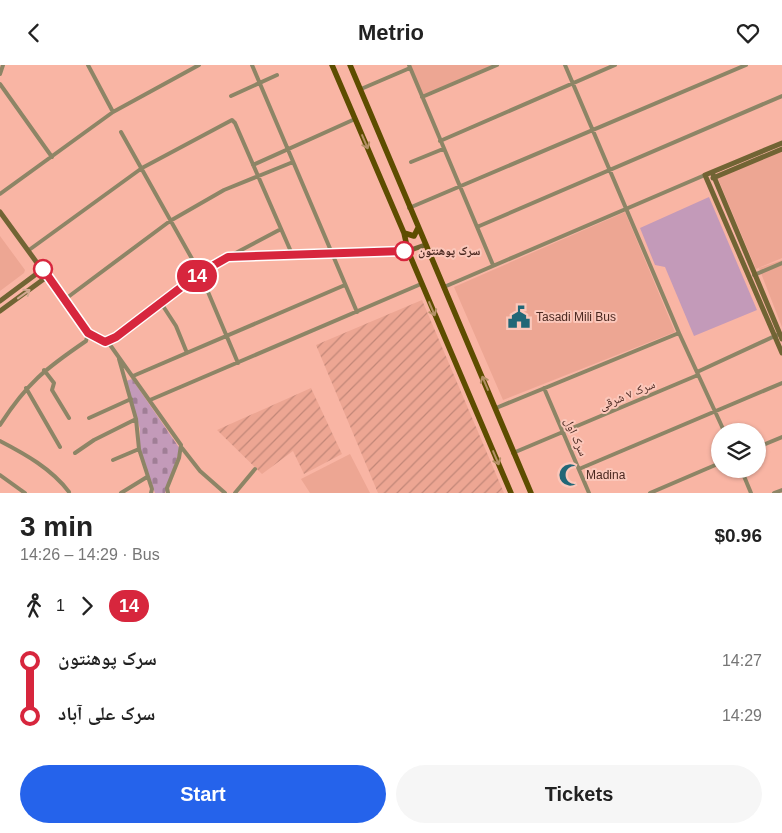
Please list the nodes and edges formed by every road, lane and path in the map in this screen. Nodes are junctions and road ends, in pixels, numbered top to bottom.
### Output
1 (3, 65) edge
2 (88, 65) edge
3 (199, 65) edge
4 (252, 65) edge
5 (332, 65) edge
6 (350, 65) edge
7 (497, 65) edge
8 (565, 65) edge
9 (615, 65) edge
10 (746, 65) edge
11 (409, 66) edge
12 (0, 74) edge
13 (277, 75) dead end
14 (260, 83) junction
15 (573, 83) junction
16 (0, 84) edge
17 (361, 89) junction
18 (231, 96) dead end
19 (782, 96) edge
20 (422, 97) junction
21 (113, 112) junction
22 (355, 119) junction
23 (594, 131) junction
24 (121, 132) dead end
25 (440, 141) junction
26 (782, 143) edge
27 (444, 149) junction
28 (782, 149) edge
29 (772, 150) junction
30 (288, 151) junction
31 (52, 157) junction
32 (293, 162) junction
33 (411, 162) dead end
34 (253, 165) junction
35 (142, 168) junction
36 (611, 171) junction
37 (713, 175) junction
38 (259, 177) junction
39 (707, 178) junction
40 (460, 188) junction
41 (0, 194) edge
42 (626, 207) junction
43 (409, 208) junction
44 (0, 212) edge
45 (170, 221) junction
46 (418, 227) junction
47 (477, 227) junction
48 (281, 229) junction
49 (404, 233) junction
50 (425, 245) junction
51 (29, 250) junction
52 (408, 251) junction
53 (332, 253) junction
54 (292, 254) junction
55 (228, 257) junction
56 (782, 263) edge
57 (493, 265) junction
58 (43, 269) junction
59 (200, 273) junction
60 (754, 275) junction
61 (48, 276) junction
62 (421, 284) junction
63 (345, 285) junction
64 (444, 287) junction
65 (64, 300) junction
66 (0, 301) edge
67 (161, 303) junction
68 (0, 311) edge
69 (357, 312) junction
70 (88, 333) junction
71 (679, 333) junction
72 (226, 335) junction
73 (777, 335) junction
74 (782, 339) edge
75 (108, 342) junction
76 (188, 353) junction
77 (782, 353) edge
78 (117, 355) junction
79 (238, 363) junction
80 (44, 370) junction
81 (698, 374) junction
82 (133, 376) junction
83 (782, 383) edge
84 (26, 388) junction
85 (544, 388) junction
86 (131, 399) junction
87 (150, 400) junction
88 (496, 408) junction
89 (715, 412) junction
90 (69, 418) dead end
91 (89, 419) dead end
92 (136, 419) junction
93 (720, 423) edge
94 (0, 425) edge
95 (563, 433) junction
96 (782, 437) edge
97 (0, 441) edge
98 (766, 444) edge
99 (60, 447) dead end
100 (139, 449) junction
101 (184, 450) junction
102 (75, 453) dead end
103 (513, 453) junction
104 (113, 460) dead end
105 (711, 467) edge
106 (255, 469) dead end
107 (579, 469) junction
108 (0, 475) edge
109 (147, 477) junction
110 (745, 478) edge
111 (782, 490) edge
112 (69, 492) edge
113 (152, 492) edge
114 (25, 493) edge
115 (121, 493) edge
116 (168, 493) edge
117 (225, 493) edge
118 (235, 493) edge
119 (511, 493) edge
120 (530, 493) edge
121 (589, 493) edge
122 (650, 493) edge
123 (751, 493) edge
124 (774, 493) edge

1 - 12 street
2 - 21 street
3 - 21 street
4 - 14 street
5 - 22 main road
6 - 17 main road
7 - 20 street
8 - 15 street
9 - 15 street
10 - 23 street
11 - 17 street
11 - 20 street
13 - 14 street
14 - 18 street
14 - 30 street
15 - 23 street
15 - 25 street
16 - 31 street
17 - 43 main road
19 - 36 street
20 - 25 street
21 - 31 street
22 - 30 street
22 -> 49 main road
23 - 36 street
23 - 40 street
24 - 35 street
25 - 27 street
26 - 29 street
27 - 33 street
27 - 40 street
28 - 29 street
29 - 37 street
30 - 32 street
30 - 34 street
31 - 41 street
32 - 38 street
32 - 53 street
34 - 35 street
34 - 38 street
35 - 45 street
35 - 51 street
36 - 42 street
36 - 47 street
37 - 39 street
37 - 60 street
38 - 45 street
38 - 48 street
39 - 42 street
39 - 73 street
40 - 43 street
40 - 47 street
42 - 57 street
42 - 71 street
43 - 46 main road
44 - 51 street
45 - 59 street
45 - 65 street
46 - 49 main road
46 - 50 main road
47 - 57 street
48 - 54 street
48 - 55 street
49 - 52 main road
50 - 52 street
50 - 64 main road
51 - 58 street
52 - 53 street
52 - 62 main road
53 - 54 street
53 - 63 street
54 - 55 street
55 - 59 street
56 - 60 street
57 - 64 street
58 - 61 street
58 - 66 street
59 - 67 street
59 - 72 street
60 - 73 street
61 - 65 street
68 -> 61 street
62 - 69 street
62 -> 119 main road
63 - 69 street
63 - 72 street
88 -> 64 main road
65 - 70 street
67 - 75 street
67 - 76 street
69 - 79 street
70 - 75 street
70 - 80 street
71 - 81 street
71 - 85 street
72 - 76 street
72 - 79 street
73 - 74 street
73 - 77 street
73 - 81 street, سرک ۷ شرقی
75 - 78 street
76 - 82 street
78 - 82 street
78 - 86 street
79 - 87 street
80 - 84 street
80 - 90 street
81 - 89 street
81 - 95 street, سرک ۷ شرقی
82 - 87 street
83 - 89 street
84 - 94 street
84 - 99 street
85 - 88 street
85 - 95 street, سرک‌ اول
86 - 91 street
86 - 92 street
87 - 101 street
88 - 103 main road
89 - 93 street
89 - 107 street
92 - 100 street
92 - 102 street
95 - 103 street, سرک ۷ شرقی
95 - 107 street, سرک‌ اول
96 - 98 street
97 - 112 street
100 - 104 street
100 - 109 street
101 - 116 street
101 - 117 street
103 - 120 main road
105 - 122 street
106 - 118 street
107 - 121 street, سرک‌ اول
108 - 114 street
109 - 113 street
109 - 115 street
110 - 123 street
111 - 124 street

